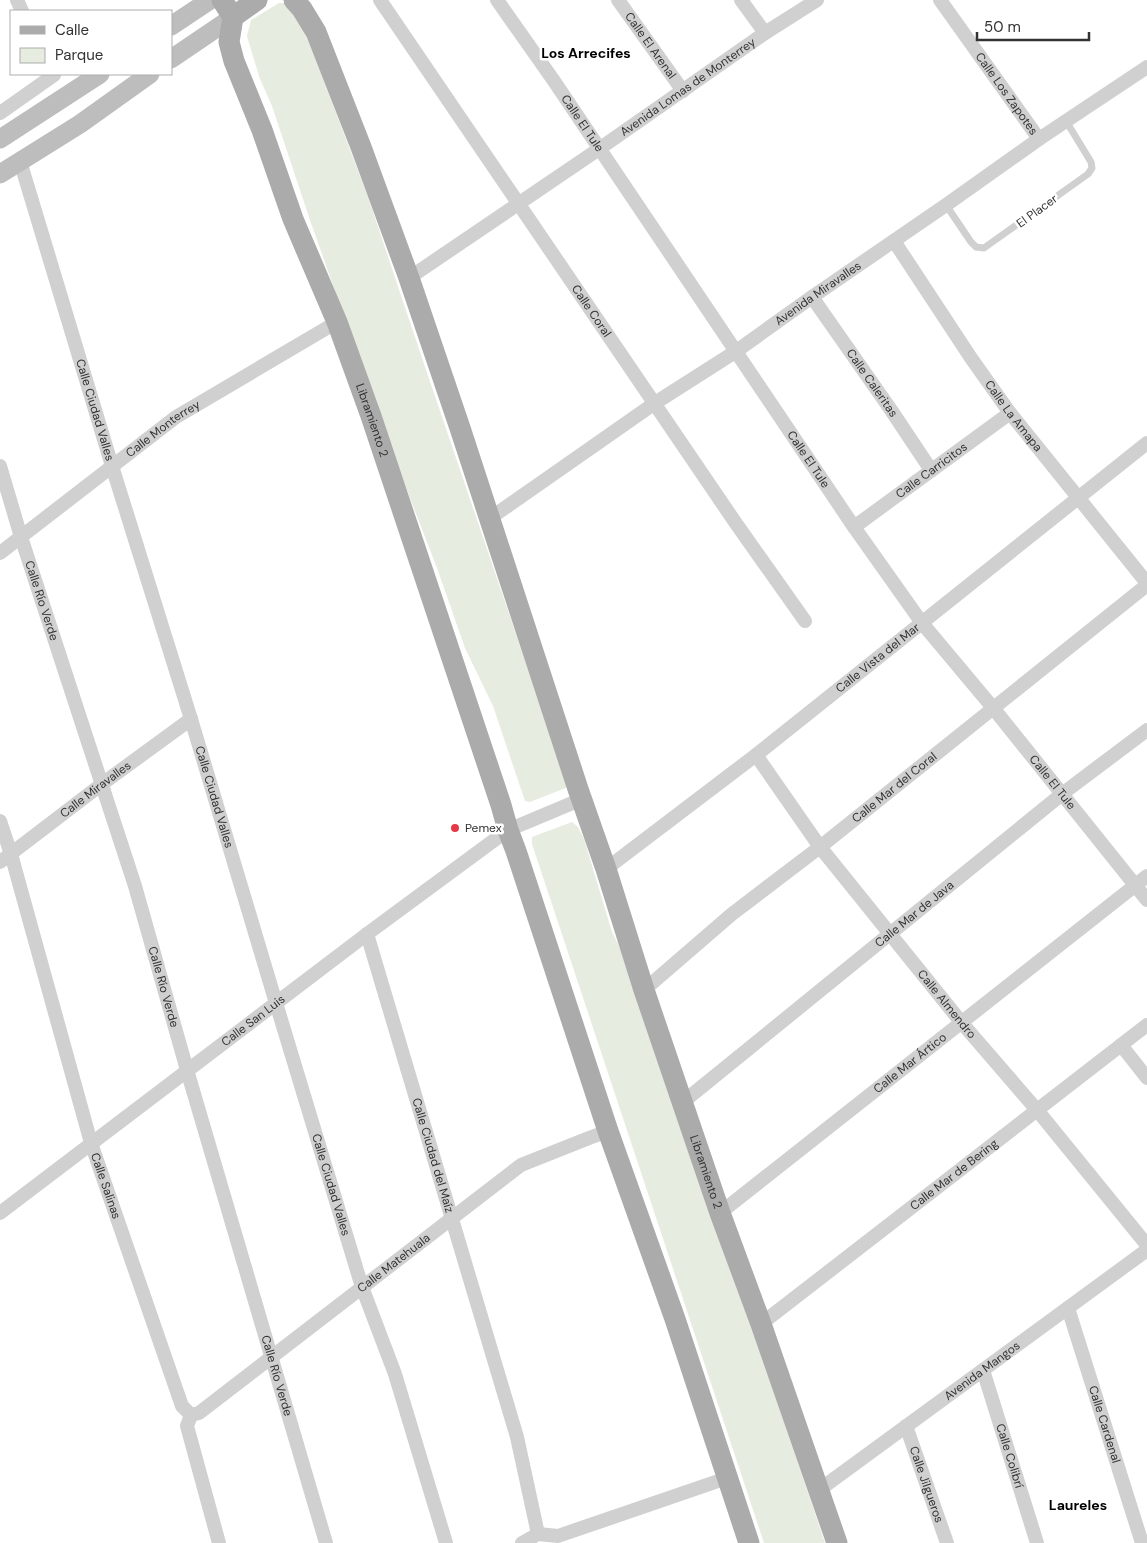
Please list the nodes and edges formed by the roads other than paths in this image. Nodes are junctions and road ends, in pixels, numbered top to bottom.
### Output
1 (210, 0) edge
2 (258, 0) edge
3 (294, 0) edge
4 (380, 0) edge
5 (497, 0) edge
6 (618, 0) edge
7 (741, 0) edge
8 (817, 0) edge
9 (940, 0) edge
10 (227, 8) edge
11 (172, 25) edge
12 (765, 33) junction
13 (172, 58) edge
14 (1147, 67) edge
15 (53, 75) edge
16 (54, 75) edge
17 (98, 75) edge
18 (149, 75) edge
19 (683, 90) junction
20 (65, 96) junction
21 (0, 113) edge
22 (1066, 121) junction
23 (0, 139) edge
24 (1039, 139) junction
25 (599, 149) junction
26 (20, 161) junction
27 (0, 174) edge
28 (518, 202) junction
29 (946, 205) junction
30 (894, 241) junction
31 (409, 278) junction
32 (812, 297) junction
33 (337, 322) junction
34 (735, 352) junction
35 (655, 403) junction
36 (1010, 413) junction
37 (1147, 443) edge
38 (0, 466) edge
39 (112, 466) junction
40 (931, 470) junction
41 (1078, 499) junction
42 (489, 519) junction
43 (854, 527) junction
44 (21, 537) junction
45 (0, 553) edge
46 (1147, 584) edge
47 (805, 621) dead end
48 (922, 623) junction
49 (994, 709) junction
50 (191, 719) junction
51 (1147, 730) edge
52 (756, 755) junction
53 (102, 784) junction
54 (1062, 794) junction
55 (582, 799) junction
56 (0, 821) edge
57 (508, 830) junction
58 (820, 847) junction
59 (5, 858) edge
60 (606, 869) junction
61 (1147, 876) edge
62 (1135, 885) junction
63 (1147, 900) edge
64 (367, 934) junction
65 (891, 934) junction
66 (644, 990) junction
67 (276, 1003) junction
68 (961, 1022) junction
69 (1147, 1025) edge
70 (1121, 1046) junction
71 (187, 1070) junction
72 (1147, 1078) edge
73 (683, 1102) junction
74 (1037, 1110) junction
75 (608, 1132) junction
76 (91, 1143) junction
77 (720, 1212) junction
78 (0, 1213) edge
79 (451, 1218) junction
80 (1147, 1245) edge
81 (1147, 1250) edge
82 (362, 1286) junction
83 (1068, 1308) junction
84 (761, 1324) junction
85 (272, 1357) junction
86 (983, 1370) junction
87 (191, 1414) junction
88 (906, 1426) junction
89 (727, 1478) junction
90 (818, 1490) junction
91 (538, 1534) junction
92 (219, 1543) edge
93 (326, 1543) edge
94 (446, 1543) edge
95 (522, 1543) edge
96 (749, 1543) edge
97 (837, 1543) edge
98 (947, 1543) edge
99 (1037, 1543) edge
100 (1142, 1543) edge

1 - 11 main road
2 - 10 main road
3 - 31 main road, Libramiento 2
4 - 28 street, Calle Coral
5 - 25 street, Calle El Tule
6 - 19 street, Calle El Arenal
7 - 12 street
8 - 12 street, Avenida Lomas de Monterrey
9 - 24 street, Calle Los Zapotes
10 - 13 main road
10 - 33 main road, Libramiento 2
12 - 19 street, Avenida Lomas de Monterrey
14 - 22 street, Avenida Miravalles
15 - 21 street
16 - 20 street
17 - 20 main road
18 - 26 main road
19 - 25 street, Avenida Lomas de Monterrey
20 - 23 main road
22 - 24 street, Avenida Miravalles
22 - 29 lane, El Placer
24 - 29 street, Avenida Miravalles
25 - 28 street, Avenida Lomas de Monterrey
25 - 34 street, Calle El Tule
26 - 27 main road
26 - 39 street, Calle Ciudad Valles
28 - 31 street, Avenida Lomas de Monterrey
28 - 35 street, Calle Coral
29 - 30 street, Avenida Miravalles
30 - 32 street, Avenida Miravalles
30 - 36 street, Calle La Amapa
31 - 42 main road, Libramiento 2
32 - 34 street, Avenida Miravalles
32 - 40 street, Calle Caleritas
33 - 39 street, Calle Monterrey
33 - 57 main road, Libramiento 2
34 - 35 street, Avenida Miravalles
34 - 43 street, Calle El Tule
35 - 42 street, Avenida Miravalles
35 - 47 street, Calle Coral
36 - 40 street, Calle Carricitos
36 - 41 street, Calle La Amapa
37 - 41 street, Calle Vista del Mar
38 - 44 street, Calle Río Verde
39 - 44 street, Calle Monterrey
39 - 50 street, Calle Ciudad Valles
40 - 43 street, Calle Carricitos
41 - 46 street, Calle La Amapa
41 - 48 street, Calle Vista del Mar
42 - 55 main road, Libramiento 2
43 - 48 street, Calle El Tule
44 - 45 street, Calle Monterrey
44 - 53 street, Calle Río Verde
46 - 49 street, Calle Mar del Coral
48 - 49 street, Calle El Tule
48 - 52 street, Calle Vista del Mar
49 - 54 street, Calle El Tule
49 - 58 street, Calle Mar del Coral
50 - 53 street, Calle Miravalles
50 - 67 street, Calle Ciudad Valles
51 - 54 street, Calle Mar de Java
52 - 58 street, Calle Almendro
52 - 60 street, Calle Vista del Mar
53 - 59 street, Calle Miravalles
53 - 71 street, Calle Río Verde
54 - 62 street, Calle El Tule
54 - 65 street, Calle Mar de Java
55 - 57 street
55 - 60 main road, Libramiento 2
56 - 59 street, Calle Salinas
57 - 64 street, Calle San Luis
57 - 75 main road, Libramiento 2
58 - 65 street, Calle Almendro
58 - 66 street, Calle Mar del Coral
59 - 76 street, Calle Salinas
60 - 66 main road, Libramiento 2
61 - 62 street, Calle Mar Ártico
62 - 63 street, Calle El Tule
62 - 68 street, Calle Mar Ártico
64 - 67 street, Calle San Luis
64 - 79 street, Calle Ciudad del Maíz
65 - 68 street, Calle Almendro
65 - 73 street, Calle Mar de Java
66 - 73 main road, Libramiento 2
67 - 71 street, Calle San Luis
67 - 82 street, Calle Ciudad Valles
68 - 74 street, Calle Almendro
68 - 77 street, Calle Mar Ártico
69 - 70 street, Calle Mar de Bering
70 - 72 street
70 - 74 street, Calle Mar de Bering
71 - 76 street, Calle San Luis
71 - 85 street, Calle Río Verde
73 - 77 main road, Libramiento 2
74 - 80 street, Calle Almendro
74 - 84 street, Calle Mar de Bering
75 - 79 street, Calle Matehuala
75 - 89 main road, Libramiento 2
76 - 78 street, Calle San Luis
76 - 87 street, Calle Salinas
77 - 84 main road, Libramiento 2
79 - 82 street, Calle Matehuala
79 - 91 street, Calle Ciudad del Maíz
81 - 83 street, Avenida Mangos
82 - 85 street, Calle Matehuala
82 - 94 street, Calle Ciudad Valles
83 - 86 street, Avenida Mangos
83 - 100 street, Calle Cardenal
84 - 90 main road, Libramiento 2
85 - 87 street, Calle Matehuala
85 - 93 street, Calle Río Verde
86 - 88 street, Avenida Mangos
86 - 99 street, Calle Colibrí
87 - 92 street
88 - 90 street, Avenida Mangos
88 - 98 street, Calle Jilgueros
89 - 91 street
89 - 96 main road, Libramiento 2
90 - 97 main road, Libramiento 2
91 - 95 street

